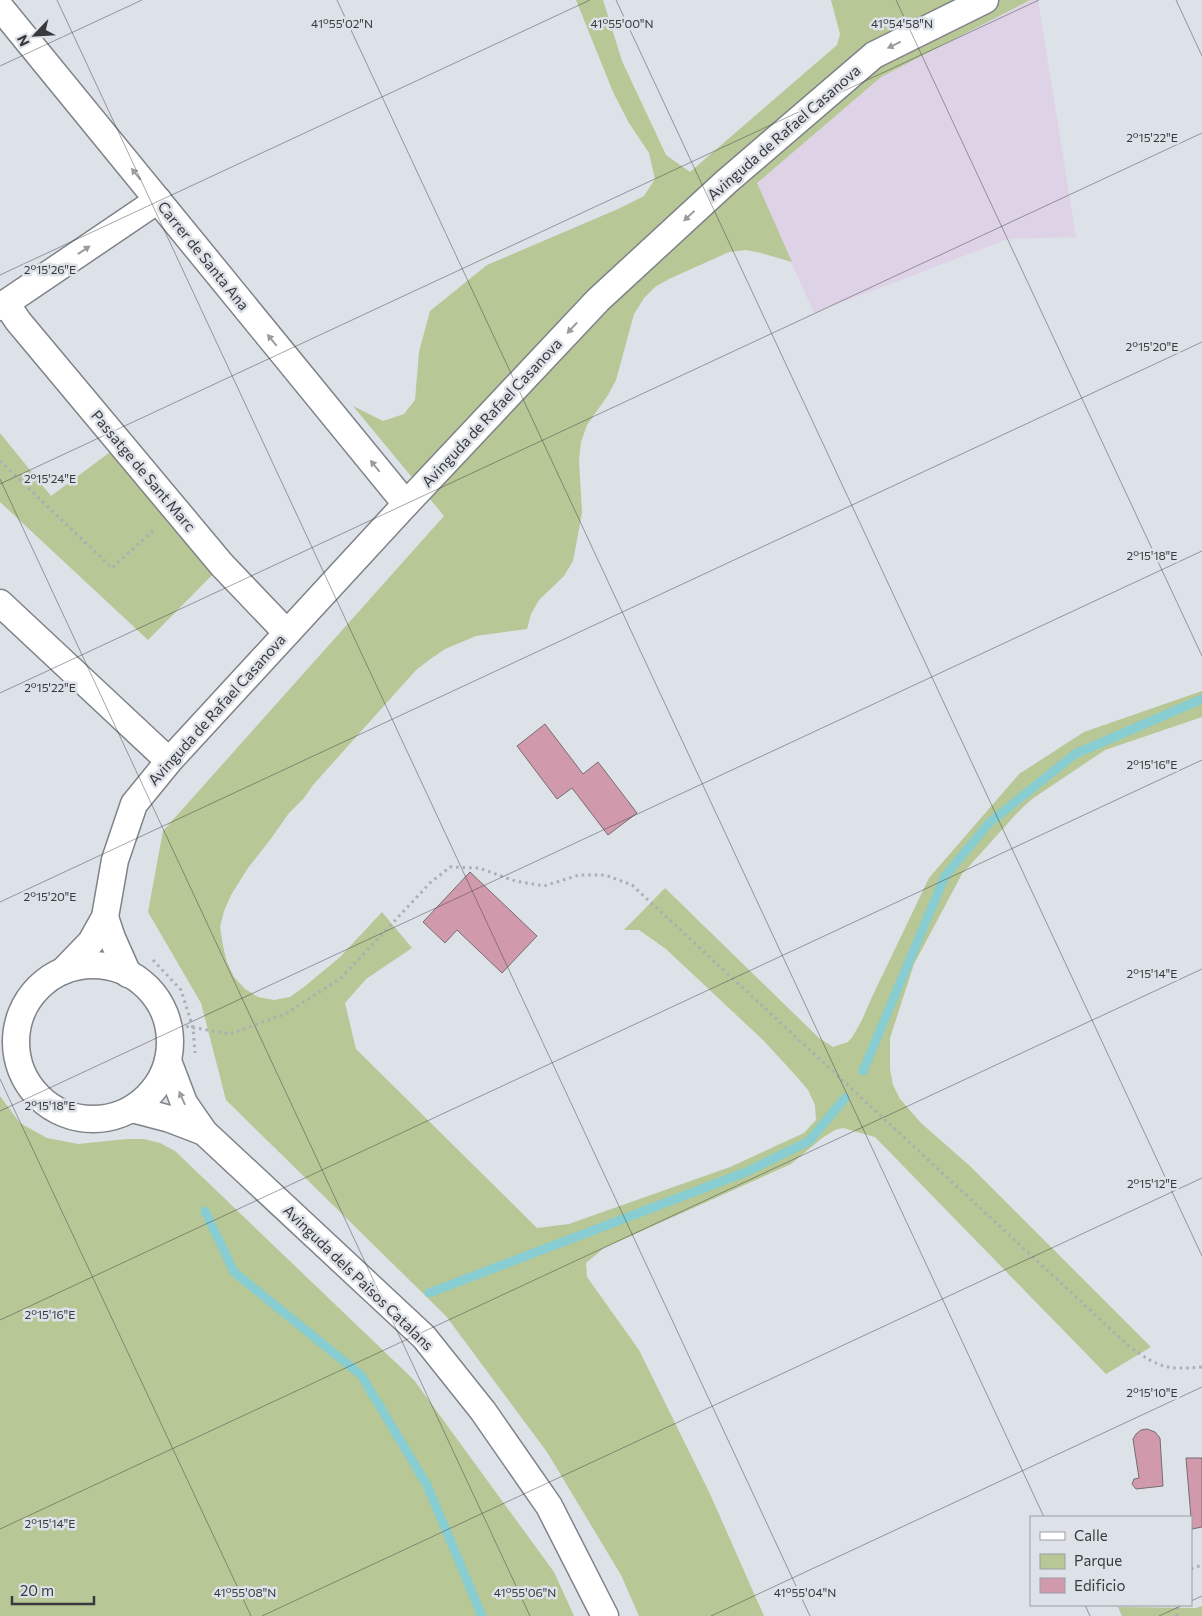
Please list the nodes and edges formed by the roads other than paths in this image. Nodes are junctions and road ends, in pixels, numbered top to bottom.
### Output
1 (985, 0) edge
2 (0, 7) edge
3 (158, 200) junction
4 (3, 305) edge
5 (406, 504) junction
6 (0, 603) edge
7 (287, 633) junction
8 (169, 761) junction
9 (104, 917) junction
10 (63, 971) junction
11 (128, 974) junction
12 (8, 1047) edge
13 (168, 1060) junction
14 (132, 1109) junction
15 (204, 1132) junction
16 (605, 1616) edge

1 -> 5 street, Avinguda de Rafael Casanova
3 -> 2 street, Carrer de Santa Ana
4 -> 3 street
5 -> 3 street, Carrer de Santa Ana
4 - 7 street, Passatge de Sant Marc
5 - 7 street, Avinguda de Rafael Casanova
6 - 8 street
7 - 8 street, Avinguda de Rafael Casanova
8 - 9 street, Avinguda de Rafael Casanova
9 - 10 street, Avinguda de Rafael Casanova
9 - 11 street
10 - 11 street
10 - 12 street
11 - 13 street
12 - 14 street
13 - 14 street
15 -> 13 street, Avinguda dels Països Catalans
14 - 15 street, Avinguda dels Països Catalans
15 - 16 street, Avinguda dels Països Catalans

